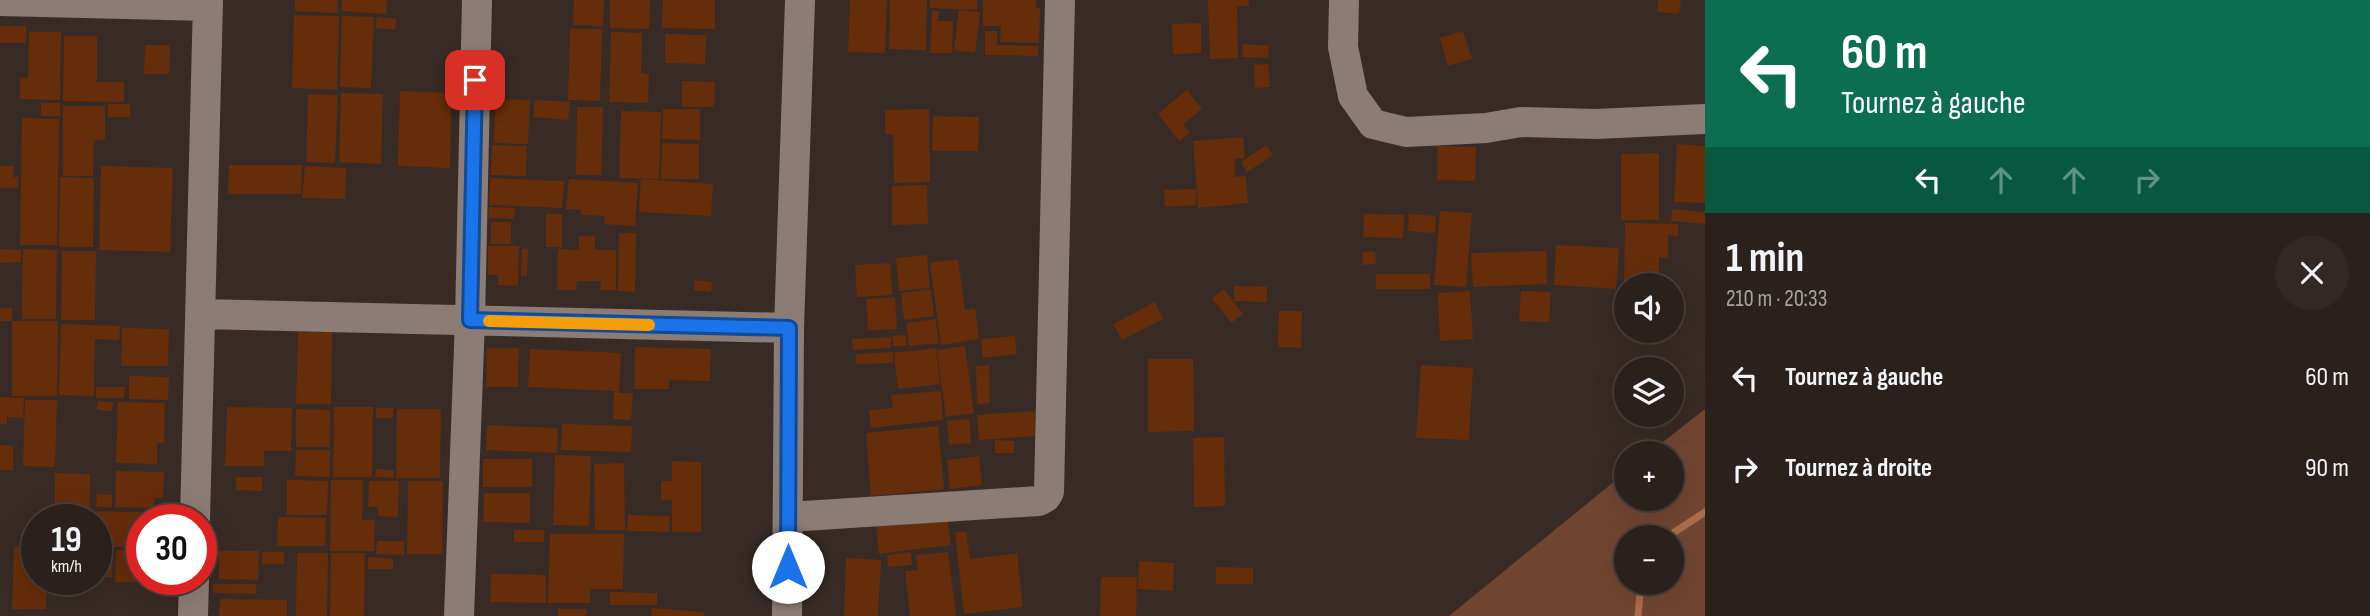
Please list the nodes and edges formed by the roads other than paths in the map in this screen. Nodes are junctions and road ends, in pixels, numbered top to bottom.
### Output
1 (477, 0) edge
2 (800, 0) edge
3 (1060, 0) edge
4 (1344, 0) edge
5 (0, 1) edge
6 (208, 3) edge
7 (1705, 119) edge
8 (201, 314) junction
9 (470, 320) junction
10 (789, 328) junction
11 (195, 504) edge
12 (788, 517) junction
13 (193, 595) edge
14 (192, 616) edge
15 (460, 616) edge
16 (787, 616) edge

1 - 9 street
2 - 10 street
3 - 12 street
4 - 7 street
5 - 6 street
6 - 8 street
8 - 9 street
8 - 11 street
9 - 10 street
9 - 15 street
10 - 12 street
12 - 16 street
13 - 14 street

